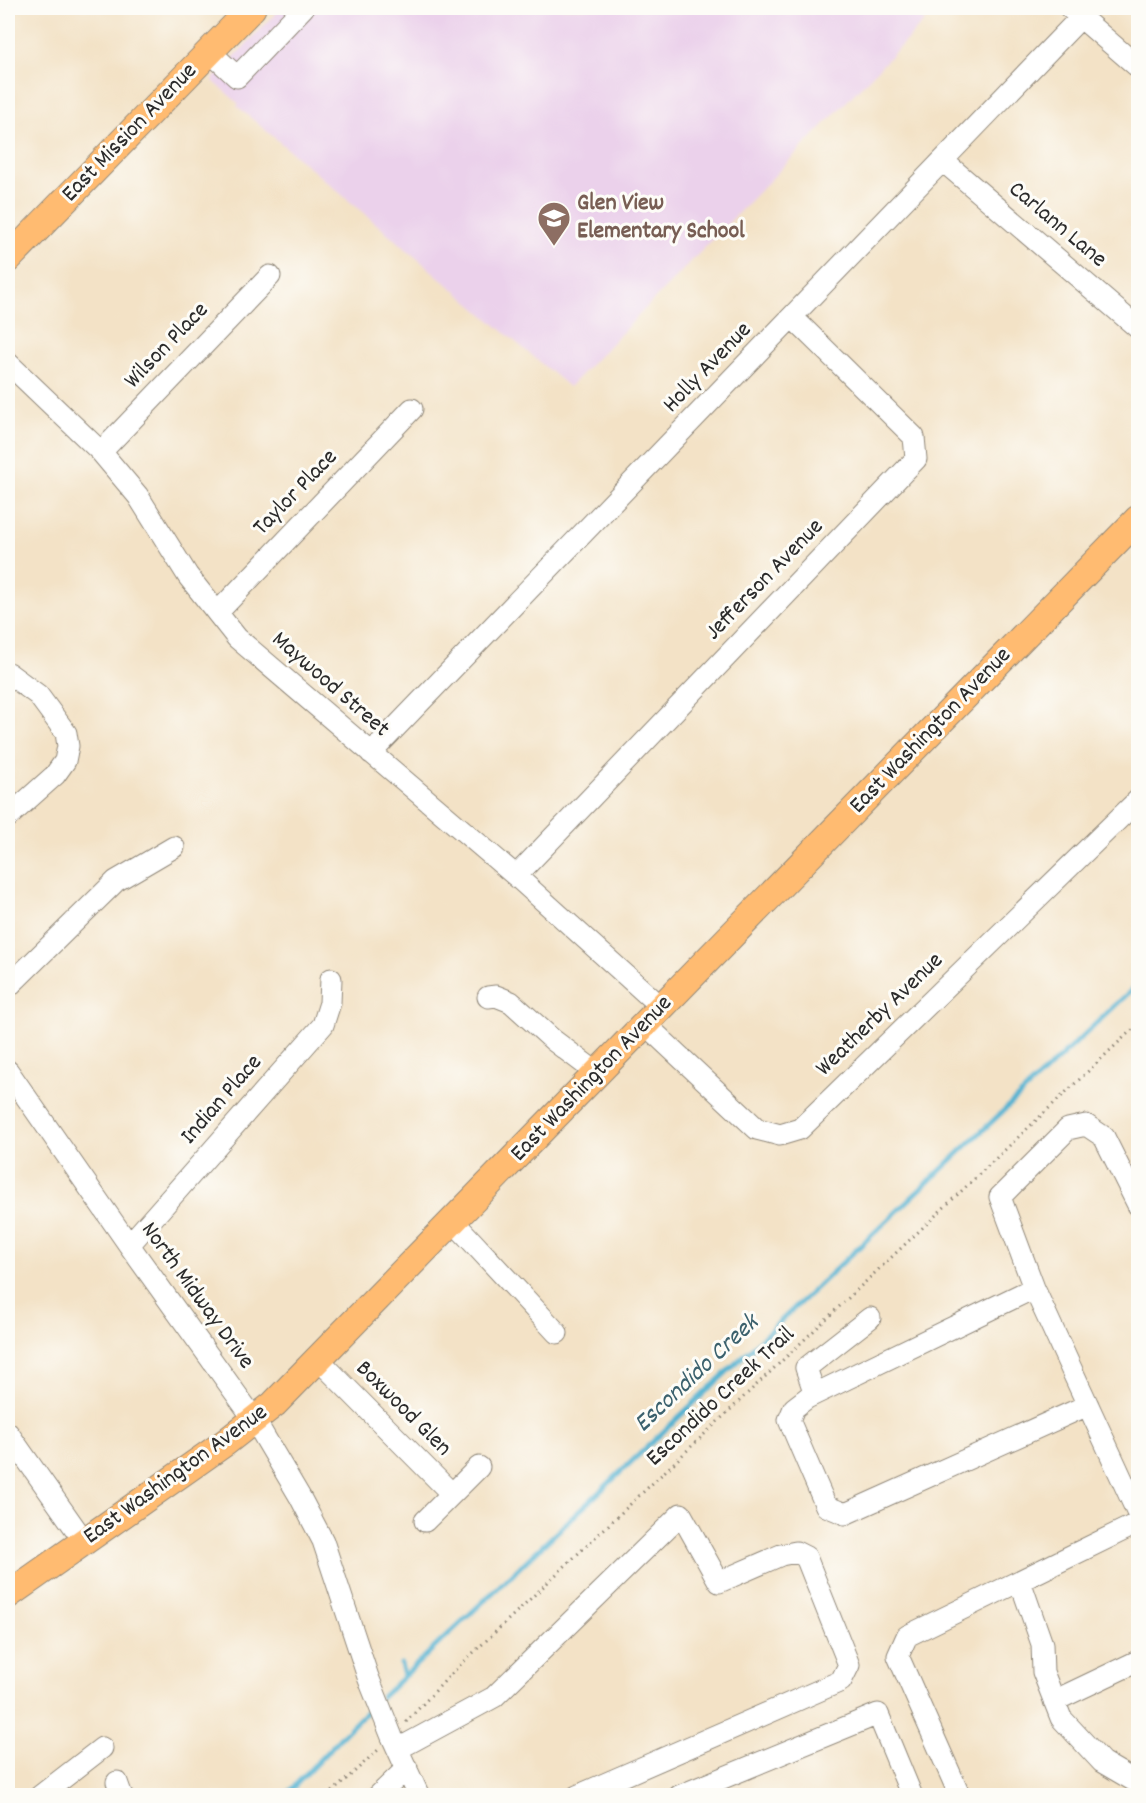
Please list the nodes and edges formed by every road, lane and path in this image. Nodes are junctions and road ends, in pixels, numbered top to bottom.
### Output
1 (252, 8) edge
2 (303, 8) edge
3 (1075, 12) edge
4 (209, 51) junction
5 (1138, 67) edge
6 (943, 161) junction
7 (8, 259) edge
8 (270, 276) dead end
9 (792, 317) junction
10 (1138, 328) edge
11 (8, 363) edge
12 (412, 409) dead end
13 (101, 452) junction
14 (1138, 519) edge
15 (217, 613) junction
16 (8, 673) edge
17 (371, 753) junction
18 (1138, 800) edge
19 (8, 818) edge
20 (174, 847) dead end
21 (516, 876) junction
22 (331, 979) dead end
23 (8, 987) edge
24 (488, 997) dead end
25 (653, 1015) junction
26 (1138, 1024) edge
27 (8, 1071) edge
28 (597, 1073) junction
29 (1138, 1206) edge
30 (453, 1221) junction
31 (129, 1245) junction
32 (1034, 1288) junction
33 (870, 1318) dead end
34 (557, 1332) dead end
35 (318, 1359) junction
36 (815, 1394) junction
37 (1088, 1405) junction
38 (254, 1419) junction
39 (8, 1433) edge
40 (479, 1467) dead end
41 (452, 1494) junction
42 (1138, 1514) edge
43 (425, 1521) dead end
44 (1138, 1523) edge
45 (84, 1541) junction
46 (1020, 1581) junction
47 (8, 1595) edge
48 (1138, 1661) edge
49 (1054, 1701) junction
50 (392, 1738) junction
51 (102, 1748) dead end
52 (407, 1768) junction
53 (1138, 1783) edge
54 (40, 1796) edge
55 (328, 1796) edge
56 (378, 1796) edge
57 (419, 1796) edge
58 (577, 1796) edge
59 (679, 1796) edge
60 (912, 1796) edge
61 (960, 1796) edge

1 - 4 main road, East Mission Avenue
2 - 4 street
3 - 5 street
3 - 6 street, Holly Avenue
4 - 7 main road, East Mission Avenue
6 - 9 street, Holly Avenue
6 - 10 street, Carlann Lane
8 - 13 street, Wilson Place
9 - 17 street, Holly Avenue
9 - 21 street, Jefferson Avenue
11 - 13 street, Maywood Street
12 - 15 street, Taylor Place
13 - 15 street, Maywood Street
14 - 25 main road, East Washington Avenue
15 - 17 street, Maywood Street
16 - 19 street
17 - 21 street, Maywood Street
18 - 25 street, Weatherby Avenue
20 - 23 street
21 - 25 street, Maywood Street
22 - 31 street, Indian Place
24 - 28 street
25 - 28 main road, East Washington Avenue
26 - 50 path, Escondido Creek Trail
27 - 31 street, North Midway Drive
28 - 30 main road, East Washington Avenue
29 - 32 street
30 - 34 street
30 - 35 main road, East Washington Avenue
31 - 38 street, North Midway Drive
32 - 36 street
32 - 37 street
33 - 36 street
35 - 38 main road, East Washington Avenue
35 - 41 street, Boxwood Glen
36 - 37 street
37 - 42 street
38 - 45 main road, East Washington Avenue
38 - 50 street, North Midway Drive
39 - 45 street
40 - 41 street
41 - 43 street
44 - 46 street
45 - 47 main road, East Washington Avenue
46 - 49 street
46 - 61 street
48 - 49 street
49 - 53 street
50 - 52 street, North Midway Drive
50 - 55 path, Escondido Creek Trail
50 - 58 street
51 - 54 street
52 - 56 street
52 - 57 street, North Midway Drive
59 - 60 street

